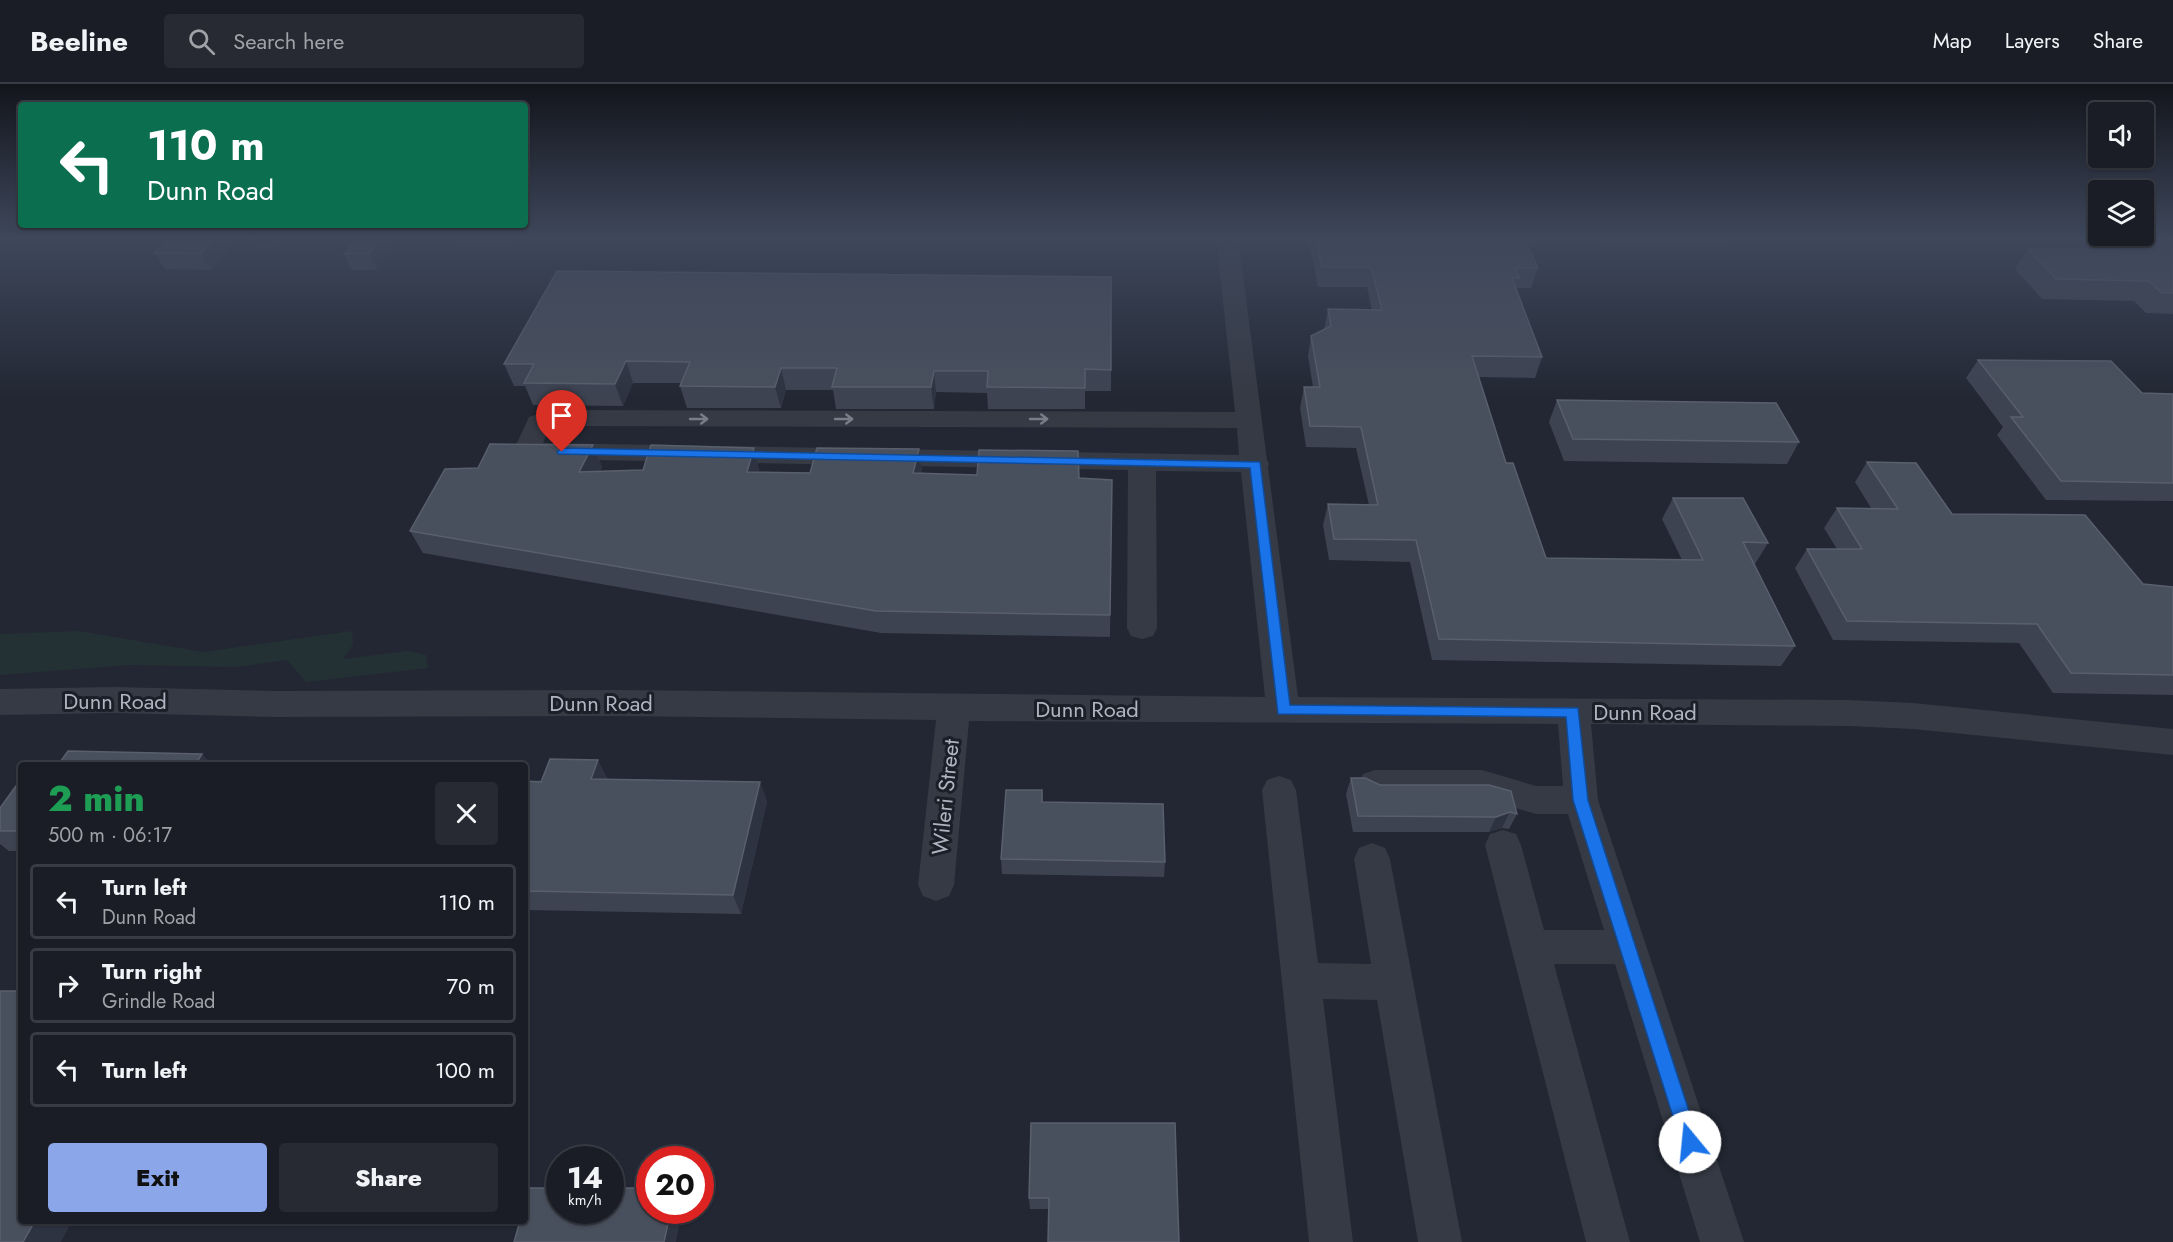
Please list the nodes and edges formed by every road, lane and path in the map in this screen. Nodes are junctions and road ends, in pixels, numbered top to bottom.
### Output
1 (1234, 291) edge
2 (640, 419) junction
3 (786, 419) junction
4 (1250, 420) junction
5 (627, 453) junction
6 (776, 456) junction
7 (1142, 463) junction
8 (1256, 465) junction
9 (1142, 628) dead end
10 (954, 708) junction
11 (5, 709) edge
12 (1283, 710) junction
13 (1573, 712) junction
14 (2173, 742) edge
15 (1375, 783) edge
16 (1279, 790) dead end
17 (1581, 800) junction
18 (1503, 845) dead end
19 (1372, 859) dead end
20 (936, 885) dead end
21 (1629, 947) junction
22 (1530, 948) junction
23 (1300, 981) junction
24 (1393, 982) junction
25 (1330, 1242) edge
26 (1440, 1242) edge
27 (1608, 1242) edge
28 (1722, 1242) edge

1 - 4 street
2 -> 3 street
2 - 5 street
2 - 5 street
3 -> 4 street
3 - 6 street
4 - 8 street
5 - 6 street
6 - 7 street
7 - 8 street
7 - 9 street
8 - 12 street
10 - 11 street, Dunn Road
10 - 12 street, Dunn Road
10 - 20 street, Wileri Street
12 - 13 street, Dunn Road
13 - 14 street, Dunn Road
13 - 17 street
15 - 17 street
16 - 23 street
17 - 21 street
18 - 22 street
19 - 24 street
21 - 22 street
21 - 28 street
22 - 27 street
23 - 24 street
23 - 25 street
24 - 26 street

